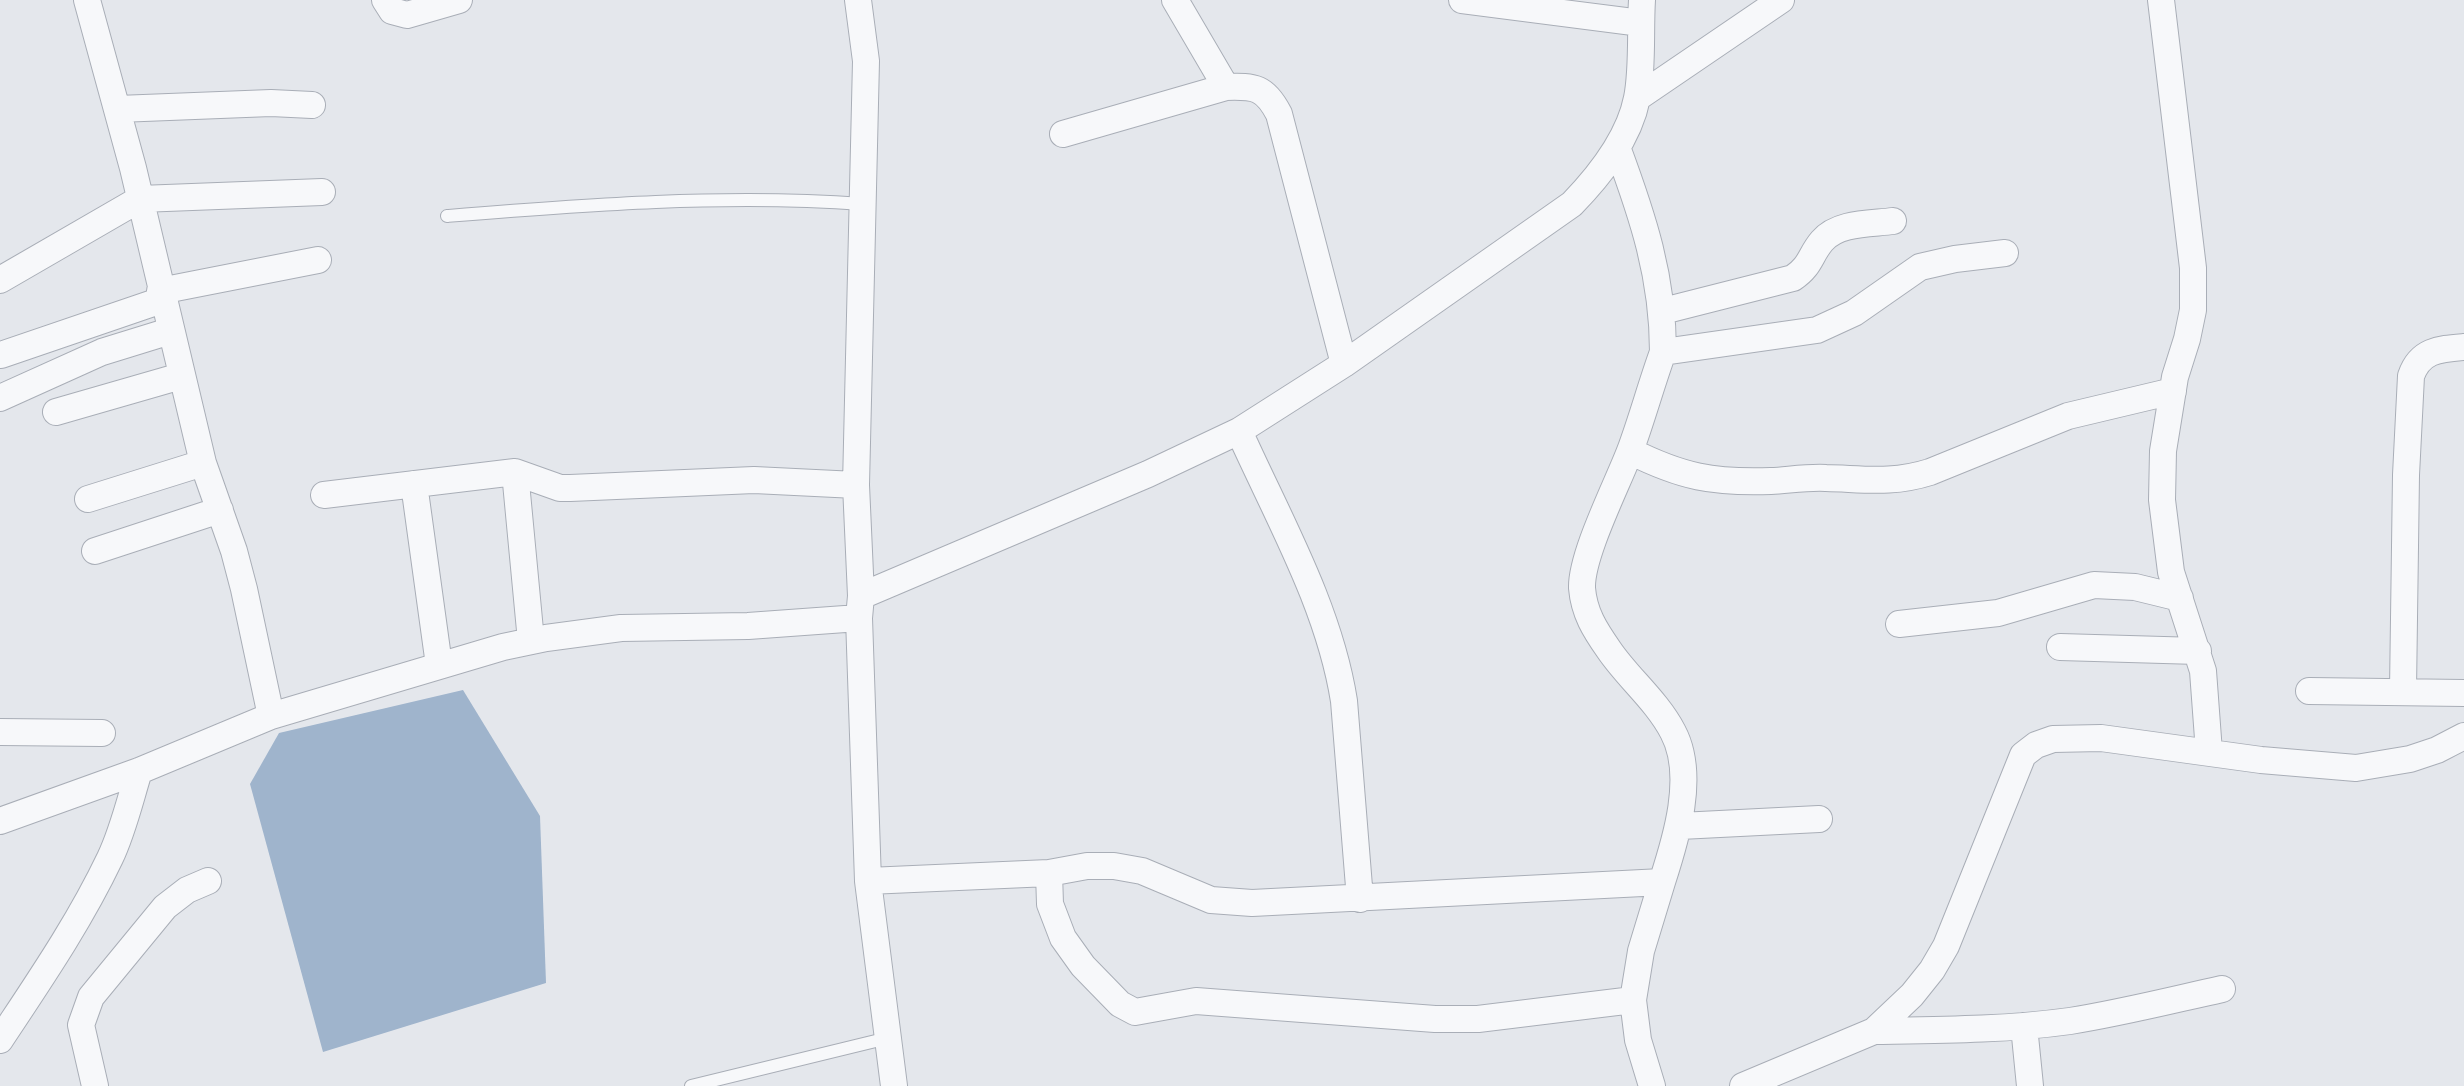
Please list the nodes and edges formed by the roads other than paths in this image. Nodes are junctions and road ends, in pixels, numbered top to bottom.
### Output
1 (87, 0) edge
2 (385, 0) edge
3 (459, 0) edge
4 (858, 0) edge
5 (1174, 0) edge
6 (1462, 0) edge
7 (1781, 0) edge
8 (2161, 0) edge
9 (1641, 12) edge
10 (1226, 87) junction
11 (1637, 98) junction
12 (312, 105) dead end
13 (118, 109) junction
14 (1063, 134) dead end
15 (1617, 147) junction
16 (322, 192) dead end
17 (140, 199) junction
18 (863, 204) junction
19 (447, 216) dead end
20 (1893, 221) dead end
21 (2005, 253) dead end
22 (318, 260) dead end
23 (0, 280) edge
24 (161, 296) junction
25 (1663, 311) junction
26 (170, 332) junction
27 (2464, 346) edge
28 (1663, 352) junction
29 (1, 355) edge
30 (1344, 364) junction
31 (181, 376) junction
32 (2173, 391) junction
33 (0, 398) edge
34 (56, 412) dead end
35 (1239, 431) junction
36 (1630, 451) junction
37 (203, 463) junction
38 (515, 472) junction
39 (414, 484) junction
40 (856, 485) junction
41 (324, 495) dead end
42 (88, 499) dead end
43 (220, 510) junction
44 (95, 551) dead end
45 (2180, 598) junction
46 (860, 607) junction
47 (1899, 624) dead end
48 (531, 641) junction
49 (2060, 647) dead end
50 (2198, 651) junction
51 (439, 665) junction
52 (2403, 690) junction
53 (2309, 691) dead end
54 (2464, 693) edge
55 (271, 716) junction
56 (0, 732) edge
57 (102, 733) dead end
58 (2464, 736) edge
59 (2209, 752) junction
60 (139, 771) junction
61 (1819, 819) dead end
62 (0, 821) edge
63 (1680, 826) junction
64 (1049, 873) junction
65 (208, 881) dead end
66 (868, 881) junction
67 (1662, 882) junction
68 (1360, 899) junction
69 (2222, 988) dead end
70 (1633, 1000) junction
71 (2024, 1026) junction
72 (1874, 1031) junction
73 (888, 1038) junction
74 (0, 1040) edge
75 (95, 1086) edge
76 (691, 1086) edge
77 (894, 1086) edge
78 (1652, 1086) edge
79 (1743, 1086) edge
80 (2030, 1086) edge

1 - 13 street
2 - 3 street
4 - 18 street
5 - 10 street
6 - 9 street
7 - 11 street
8 - 32 street
9 - 11 street
10 - 14 street
10 - 30 street
11 - 15 street
12 - 13 street
13 - 17 street
15 - 25 street
15 - 30 street
16 - 17 street
17 - 23 street
17 - 24 street
18 - 19 lane
18 - 40 street
20 - 25 street
21 - 28 street
22 - 24 street
24 - 26 street
24 - 29 street
25 - 28 street
26 - 31 street
26 - 33 street
27 - 52 street
28 - 36 street
30 - 35 street
31 - 34 street
31 - 37 street
32 - 36 street
32 - 45 street
35 - 46 street
35 - 68 street
36 - 63 street
37 - 42 street
37 - 43 street
38 - 39 street
38 - 40 street
38 - 48 street
39 - 41 street
39 - 51 street
40 - 46 street
43 - 44 street
43 - 55 street
45 - 47 street
45 - 50 street
46 - 48 street
46 - 66 street
48 - 51 street
49 - 50 street
50 - 59 street
51 - 55 street
52 - 53 street
52 - 54 street
55 - 60 street
56 - 57 street
58 - 59 street
59 - 72 street
60 - 62 street
60 - 74 street
61 - 63 street
63 - 67 street
64 - 66 street
64 - 68 street
64 - 70 street
65 - 75 street
66 - 73 street
67 - 68 street
67 - 70 street
69 - 71 street
70 - 78 street
71 - 72 street
71 - 80 street
72 - 79 street
73 - 76 lane
73 - 77 street

